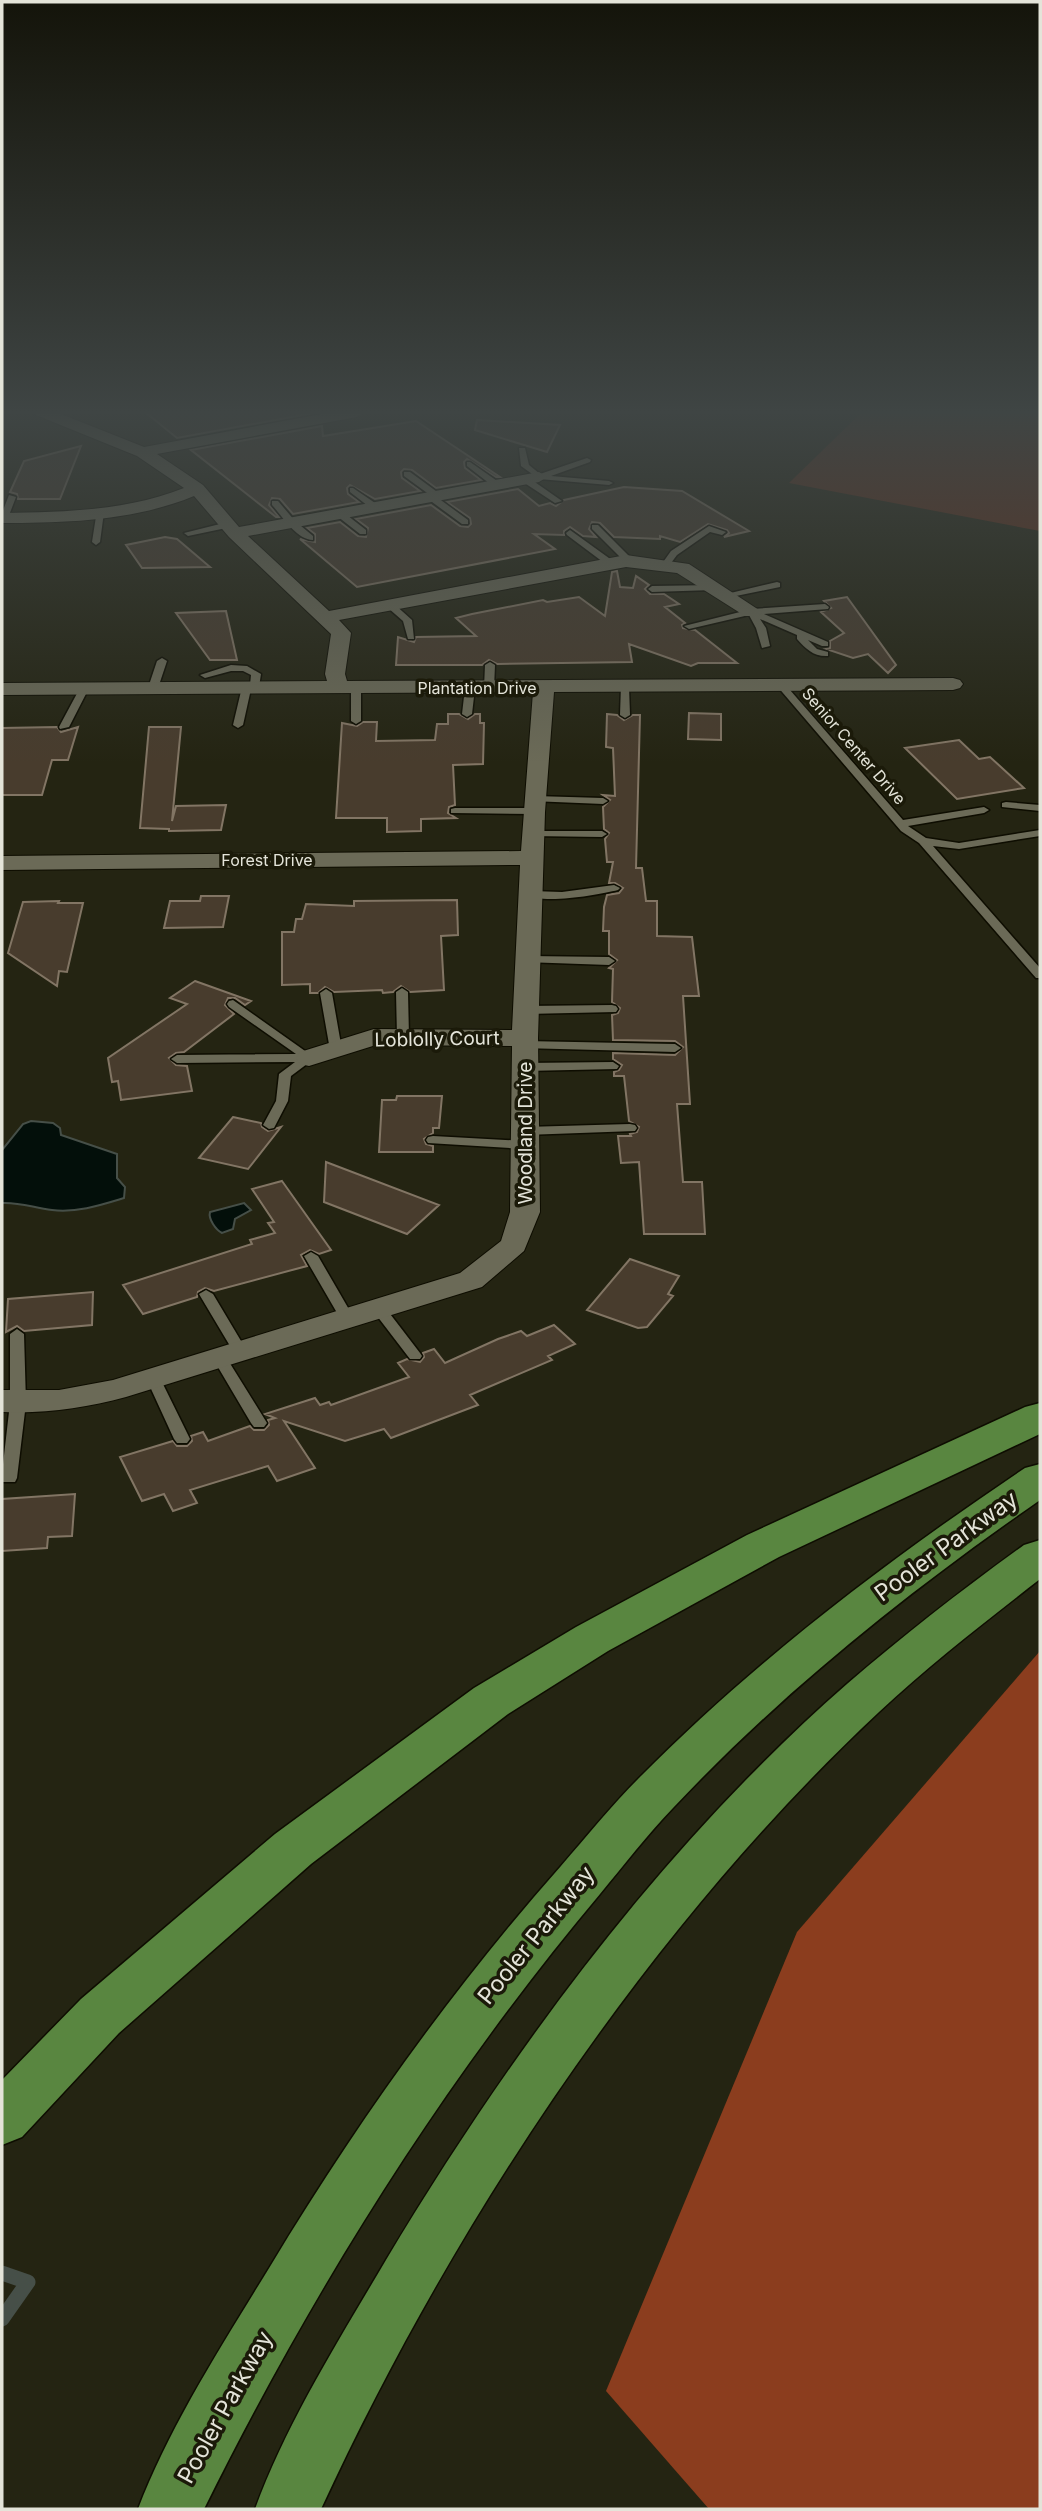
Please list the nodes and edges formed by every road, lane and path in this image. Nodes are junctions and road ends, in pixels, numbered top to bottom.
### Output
1 (98, 529) edge
2 (229, 529) edge
3 (231, 529) edge
4 (299, 529) edge
5 (359, 529) edge
6 (597, 529) edge
7 (707, 529) edge
8 (713, 529) edge
9 (363, 532) dead end
10 (723, 532) dead end
11 (188, 533) dead end
12 (570, 533) dead end
13 (310, 538) dead end
14 (96, 542) dead end
15 (620, 562) junction
16 (665, 565) junction
17 (777, 585) dead end
18 (652, 589) dead end
19 (720, 591) junction
20 (390, 605) junction
21 (825, 607) dead end
22 (752, 612) junction
23 (326, 617) junction
24 (689, 626) dead end
25 (411, 637) dead end
26 (765, 646) dead end
27 (825, 649) dead end
28 (210, 660) dead end
29 (162, 661) dead end
30 (490, 664) dead end
31 (203, 681) junction
32 (780, 684) junction
33 (953, 684) dead end
34 (251, 687) junction
35 (624, 687) junction
36 (84, 688) junction
37 (153, 688) junction
38 (347, 688) junction
39 (480, 688) junction
40 (544, 688) junction
41 (2, 689) edge
42 (467, 714) dead end
43 (625, 715) dead end
44 (356, 721) dead end
45 (238, 724) dead end
46 (64, 727) dead end
47 (603, 801) dead end
48 (535, 805) junction
49 (1006, 805) dead end
50 (1040, 808) edge
51 (984, 810) dead end
52 (455, 811) dead end
53 (903, 827) junction
54 (1040, 833) edge
55 (602, 834) dead end
56 (923, 841) junction
57 (532, 846) junction
58 (2, 863) edge
59 (614, 888) dead end
60 (531, 894) junction
61 (528, 960) junction
62 (609, 961) dead end
63 (1040, 975) edge
64 (402, 992) dead end
65 (326, 993) dead end
66 (233, 1004) dead end
67 (612, 1009) dead end
68 (403, 1037) junction
69 (525, 1040) junction
70 (675, 1048) dead end
71 (336, 1050) junction
72 (309, 1058) junction
73 (177, 1059) dead end
74 (614, 1066) dead end
75 (269, 1125) dead end
76 (630, 1128) dead end
77 (525, 1138) junction
78 (433, 1140) dead end
79 (311, 1256) dead end
80 (206, 1294) dead end
81 (379, 1309) junction
82 (347, 1318) junction
83 (18, 1334) dead end
84 (229, 1354) junction
85 (415, 1356) dead end
86 (153, 1378) junction
87 (10, 1402) edge
88 (1040, 1417) edge
89 (259, 1423) dead end
90 (182, 1439) dead end
91 (9, 1478) dead end
92 (1040, 1479) edge
93 (1040, 1556) edge
94 (2, 2119) edge
95 (170, 2509) edge
96 (286, 2509) edge

1 - 14 lane
2 - 11 lane
3 - 23 street
4 - 13 lane
5 - 9 lane
6 - 15 lane
7 - 16 lane
8 - 10 lane
12 - 15 lane
15 - 16 street
15 - 20 street
16 - 19 street
17 - 19 lane
18 - 19 lane
19 - 22 street
20 - 23 street
20 - 25 lane
21 - 22 lane
22 - 24 lane
22 - 26 lane
22 - 27 lane
23 - 38 street
28 - 31 lane
29 - 37 lane
30 - 39 lane
31 - 34 street, Plantation Drive
31 - 37 street, Plantation Drive
32 - 33 street, Plantation Drive
32 - 35 street, Plantation Drive
32 - 53 lane, Senior Center Drive
34 - 38 street, Plantation Drive
34 - 45 lane
35 - 40 street, Plantation Drive
35 - 43 lane
36 - 37 street, Plantation Drive
36 - 41 street, Plantation Drive
36 - 46 lane
38 - 39 street, Plantation Drive
38 - 44 lane
39 - 40 street, Plantation Drive
39 - 42 lane
40 - 48 street, Woodland Drive
47 - 48 lane
48 - 52 lane
48 - 57 street, Woodland Drive
49 - 50 lane
51 - 53 lane
53 - 56 lane, Senior Center Drive
54 - 56 lane
55 - 57 lane
56 - 63 lane
57 - 58 street, Forest Drive
57 - 60 street, Woodland Drive
59 - 60 lane
60 - 61 street, Woodland Drive
61 - 62 lane
61 - 69 street, Woodland Drive
64 - 68 lane
65 - 71 lane
66 - 72 lane
67 - 69 lane
68 - 69 street, Loblolly Court
68 - 71 street, Loblolly Court
69 - 70 lane
69 - 74 lane
69 - 77 street, Woodland Drive
71 - 72 street, Loblolly Court
72 - 73 lane
72 - 75 lane
76 - 77 lane
77 - 78 lane
77 - 81 street, Woodland Drive
79 - 82 lane
80 - 84 lane
81 - 82 street, Woodland Drive
81 - 85 lane
82 - 84 street, Woodland Drive
83 - 87 lane
84 - 86 street, Woodland Drive
84 - 89 lane
86 - 87 street, Woodland Drive
86 - 90 lane
87 - 91 lane
88 - 94 main road
92 - 95 main road, Pooler Parkway
93 - 96 main road

